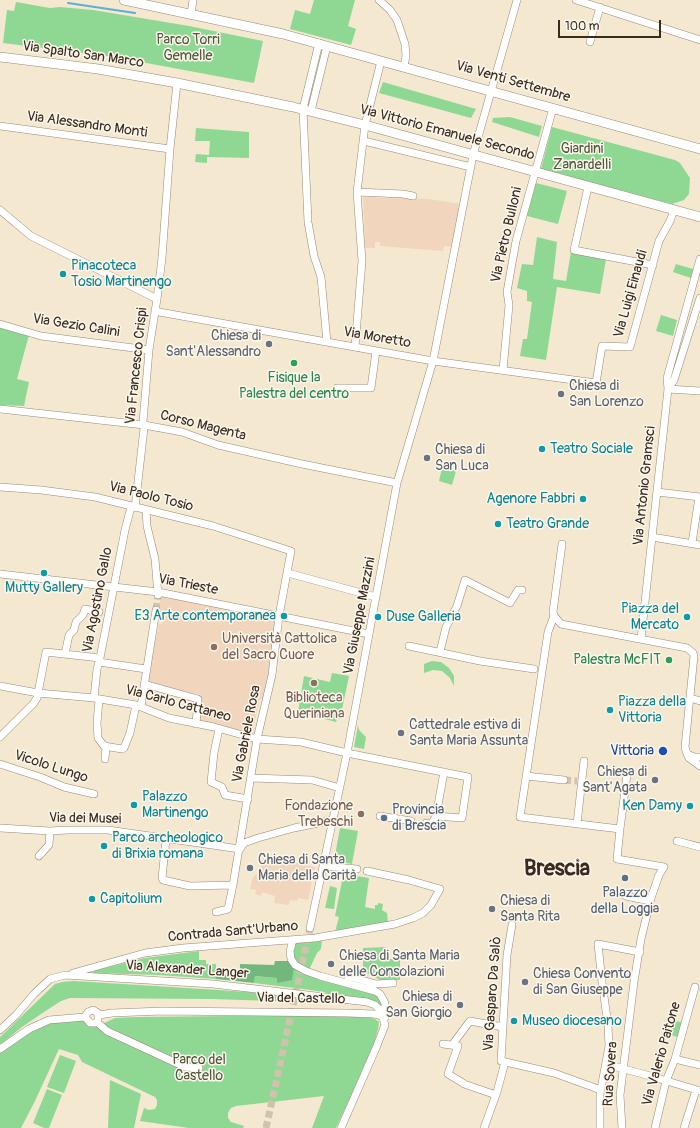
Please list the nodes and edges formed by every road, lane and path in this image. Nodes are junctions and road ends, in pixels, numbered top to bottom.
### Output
1 (124, 0) edge
2 (193, 0) edge
3 (379, 0) edge
4 (517, 0) edge
5 (576, 0) edge
6 (600, 8) junction
7 (191, 14) junction
8 (700, 40) edge
9 (590, 42) dead end
10 (323, 44) junction
11 (0, 57) edge
12 (381, 61) junction
13 (404, 66) junction
14 (177, 83) junction
15 (492, 91) junction
16 (553, 108) junction
17 (307, 110) junction
18 (365, 125) junction
19 (0, 126) edge
20 (364, 141) junction
21 (170, 149) junction
22 (700, 149) edge
23 (473, 155) junction
24 (471, 166) junction
25 (535, 172) junction
26 (588, 187) junction
27 (357, 192) junction
28 (413, 196) dead end
29 (0, 210) edge
30 (674, 210) junction
31 (700, 217) edge
32 (700, 258) edge
33 (653, 265) junction
34 (700, 298) edge
35 (157, 299) junction
36 (155, 310) junction
37 (0, 324) edge
38 (327, 342) junction
39 (356, 347) junction
40 (149, 350) junction
41 (376, 351) junction
42 (433, 361) junction
43 (503, 370) junction
44 (596, 383) joint
45 (337, 388) dead end
46 (668, 389) junction
47 (700, 391) edge
48 (0, 409) edge
49 (144, 425) junction
50 (397, 483) junction
51 (0, 487) edge
52 (657, 492) junction
53 (699, 497) edge
54 (133, 507) junction
55 (146, 510) junction
56 (652, 537) junction
57 (692, 543) junction
58 (562, 544) dead end
59 (700, 545) edge
60 (292, 551) joint
61 (288, 572) junction
62 (0, 574) edge
63 (114, 586) junction
64 (522, 590) dead end
65 (158, 594) junction
66 (376, 597) junction
67 (156, 610) tunnel mouth
68 (99, 612) dead end
69 (279, 616) junction
70 (554, 616) junction
71 (369, 634) junction
72 (642, 639) junction
73 (409, 646) dead end
74 (440, 652) junction
75 (65, 654) junction
76 (100, 660) junction
77 (146, 669) junction
78 (534, 669) dead end
79 (144, 684) junction
80 (0, 686) edge
81 (38, 695) junction
82 (690, 698) junction
83 (96, 699) junction
84 (700, 701) edge
85 (139, 705) junction
86 (196, 724) junction
87 (220, 729) junction
88 (0, 737) edge
89 (257, 739) junction
90 (106, 746) junction
91 (347, 753) junction
92 (687, 754) junction
93 (700, 757) edge
94 (105, 759) dead end
95 (584, 761) dead end
96 (0, 764) edge
97 (700, 766) edge
98 (444, 772) junction
99 (627, 775) dead end
100 (526, 776) junction
101 (251, 778) junction
102 (564, 780) tunnel mouth
103 (340, 788) junction
104 (94, 794) dead end
105 (248, 799) junction
106 (380, 816) dead end
107 (436, 816) junction
108 (333, 820) junction
109 (411, 821) dead end
110 (428, 824) dead end
111 (577, 824) junction
112 (0, 828) edge
113 (620, 829) junction
114 (50, 831) junction
115 (166, 839) junction
116 (677, 841) dead end
117 (700, 847) edge
118 (240, 849) junction
119 (39, 856) dead end
120 (323, 866) junction
121 (357, 869) dead end
122 (367, 871) dead end
123 (234, 884) junction
124 (626, 896) dead end
125 (650, 901) junction
126 (216, 912) dead end
127 (512, 924) dead end
128 (310, 928) tunnel mouth
129 (293, 940) junction
130 (640, 952) junction
131 (65, 975) junction
132 (346, 983) junction
133 (393, 983) dead end
134 (695, 987) dead end
135 (85, 1017) junction
136 (98, 1019) junction
137 (384, 1020) junction
138 (503, 1027) junction
139 (0, 1030) edge
140 (443, 1044) dead end
141 (452, 1045) junction
142 (0, 1049) edge
143 (675, 1060) junction
144 (505, 1062) junction
145 (606, 1064) junction
146 (700, 1065) edge
147 (199, 1068) dead end
148 (623, 1068) junction
149 (666, 1081) junction
150 (601, 1090) junction
151 (698, 1091) edge
152 (496, 1095) junction
153 (341, 1128) edge
154 (484, 1128) edge
155 (600, 1128) edge
156 (622, 1128) edge
157 (655, 1128) edge
158 (684, 1128) edge

1 - 7 main road, Via Venti Settembre
2 - 7 street
3 - 13 street
4 - 15 street, Via Giuseppe Mazzini
5 - 6 street
6 - 8 street
6 - 9 street
7 - 10 main road, Via Venti Settembre
10 - 12 main road, Via Venti Settembre
10 - 17 street
11 - 14 main road, Via Spalto San Marco
12 - 13 main road, Via Venti Settembre
12 - 18 street
13 - 15 main road, Via Venti Settembre
14 - 17 main road, Via Spalto San Marco
14 - 21 street, Via Francesco Crispi
15 - 16 main road, Via Venti Settembre
15 - 23 street, Via Giuseppe Mazzini
16 - 22 main road, Via Venti Settembre
16 - 25 street, Via Pietro Bulloni
17 - 18 main road, Via Vittorio Emanuele Secondo
17 - 38 street
18 - 20 street
18 - 23 main road, Via Vittorio Emanuele Secondo
19 - 21 street, Via Alessandro Monti
20 - 24 street, Via Vittorio Emanuele Secondo
20 - 27 street
21 - 35 street, Via Francesco Crispi
23 - 24 street, Via Giuseppe Mazzini
23 - 25 main road, Via Vittorio Emanuele Secondo
24 - 42 street, Via Giuseppe Mazzini
25 - 26 main road, Via Vittorio Emanuele Secondo
25 - 43 street, Via Pietro Bulloni
26 - 30 main road, Via Vittorio Emanuele Secondo
26 - 33 street
27 - 28 street
27 - 39 street
29 - 35 street
30 - 31 main road, Via Vittorio Emanuele Secondo
30 - 33 street, Via Luigi Einaudi
32 - 46 street, Via Antonio Gramsci
33 - 44 street, Via Luigi Einaudi
34 - 46 street, Via Antonio Gramsci
35 - 36 street, Via Francesco Crispi
36 - 38 street, Via Moretto
36 - 40 street, Via Francesco Crispi
37 - 40 street, Via Gezio Calini
38 - 39 street, Via Moretto
39 - 41 street, Via Moretto
40 - 49 street, Via Francesco Crispi
41 - 42 street, Via Moretto
41 - 45 street
42 - 43 street, Via Moretto
42 - 50 street, Via Giuseppe Mazzini
43 - 44 street, Via Moretto
46 - 47 street
46 - 52 street, Via Antonio Gramsci
48 - 49 street, Corso Magenta
49 - 50 street, Corso Magenta
49 - 54 street, Via Francesco Crispi
50 - 66 street, Via Giuseppe Mazzini
51 - 54 street, Via Paolo Tosio
52 - 53 street
52 - 56 street, Via Antonio Gramsci
53 - 57 street
54 - 55 street, Via Paolo Tosio
54 - 63 street, Via Agostino Gallo
55 - 60 street, Via Paolo Tosio
55 - 65 street
56 - 57 street
56 - 72 street, Via Antonio Gramsci
57 - 59 street
58 - 70 street
60 - 61 street, Via Gabriele Rosa
61 - 66 street
61 - 69 street, Via Gabriele Rosa
62 - 63 street, Via Trieste
63 - 65 street, Via Trieste
63 - 76 street, Via Agostino Gallo
64 - 74 street
65 - 69 street, Via Trieste
66 - 71 street, Via Giuseppe Mazzini
67 - 77 street
68 - 75 street
69 - 71 street, Via Trieste
69 - 89 street, Via Gabriele Rosa
70 - 72 street
70 - 100 street
71 - 91 street, Via Giuseppe Mazzini
72 - 82 street
73 - 74 street
74 - 78 street
75 - 76 street
75 - 81 street
76 - 77 street
76 - 83 street, Via Agostino Gallo
77 - 79 street
79 - 85 street
79 - 86 street
80 - 81 street, Via Carlo Cattaneo
81 - 83 street, Via Carlo Cattaneo
81 - 88 street
82 - 84 street
82 - 92 street
83 - 85 street, Via Carlo Cattaneo
83 - 90 street, Via Agostino Gallo
85 - 86 street, Via Carlo Cattaneo
85 - 90 street
86 - 87 street, Via Carlo Cattaneo
87 - 89 street, Via Carlo Cattaneo
87 - 105 street
89 - 91 street, Via Carlo Cattaneo
89 - 101 street, Via Gabriele Rosa
90 - 94 street
91 - 98 street, Via Carlo Cattaneo
91 - 103 street, Via Giuseppe Mazzini
92 - 93 street
92 - 97 street
95 - 111 street
96 - 104 street, Vicolo Lungo
98 - 107 street
98 - 107 street, Via Carlo Cattaneo
99 - 113 street
100 - 102 street
100 - 111 street
101 - 103 street
101 - 105 street, Via Gabriele Rosa
103 - 108 street, Via Giuseppe Mazzini
105 - 118 street, Via Gabriele Rosa
106 - 109 street
107 - 110 street
108 - 118 street
108 - 120 street, Via Giuseppe Mazzini
111 - 113 street
112 - 114 street, Via dei Musei
113 - 125 street, Rua Sovera
114 - 115 street, Via dei Musei
114 - 119 street
115 - 118 street, Via dei Musei
115 - 123 street
116 - 117 street
118 - 123 street, Via Gabriele Rosa
120 - 121 street
120 - 128 street, Via Giuseppe Mazzini
122 - 129 street, Contrada Sant'Urbano
123 - 126 street, Via Gabriele Rosa
124 - 125 street
125 - 130 street, Rua Sovera
127 - 138 street, Via Gasparo Da Salò
129 - 131 street, Contrada Sant'Urbano
129 - 132 street
130 - 145 street
130 - 148 street, Rua Sovera
131 - 137 street, Via Alexander Langer
131 - 139 street, Via Alexander Langer
132 - 133 street
132 - 137 street
134 - 143 street, Via Valerio Paitone
135 - 136 street, Via del Castello
135 - 136 street, Via del Castello
135 - 142 street, Via del Castello
136 - 137 street, Via del Castello
136 - 147 street, Via del Castello
137 - 153 street
138 - 141 street
138 - 144 street, Via Gasparo Da Salò
140 - 141 street
141 - 152 street
143 - 146 street
143 - 149 street, Via Valerio Paitone
144 - 150 street
144 - 152 street
145 - 148 street
145 - 150 street
148 - 149 street
148 - 156 street, Rua Sovera
149 - 151 street
149 - 157 street, Via Valerio Paitone
150 - 155 street
151 - 158 street
152 - 154 street

